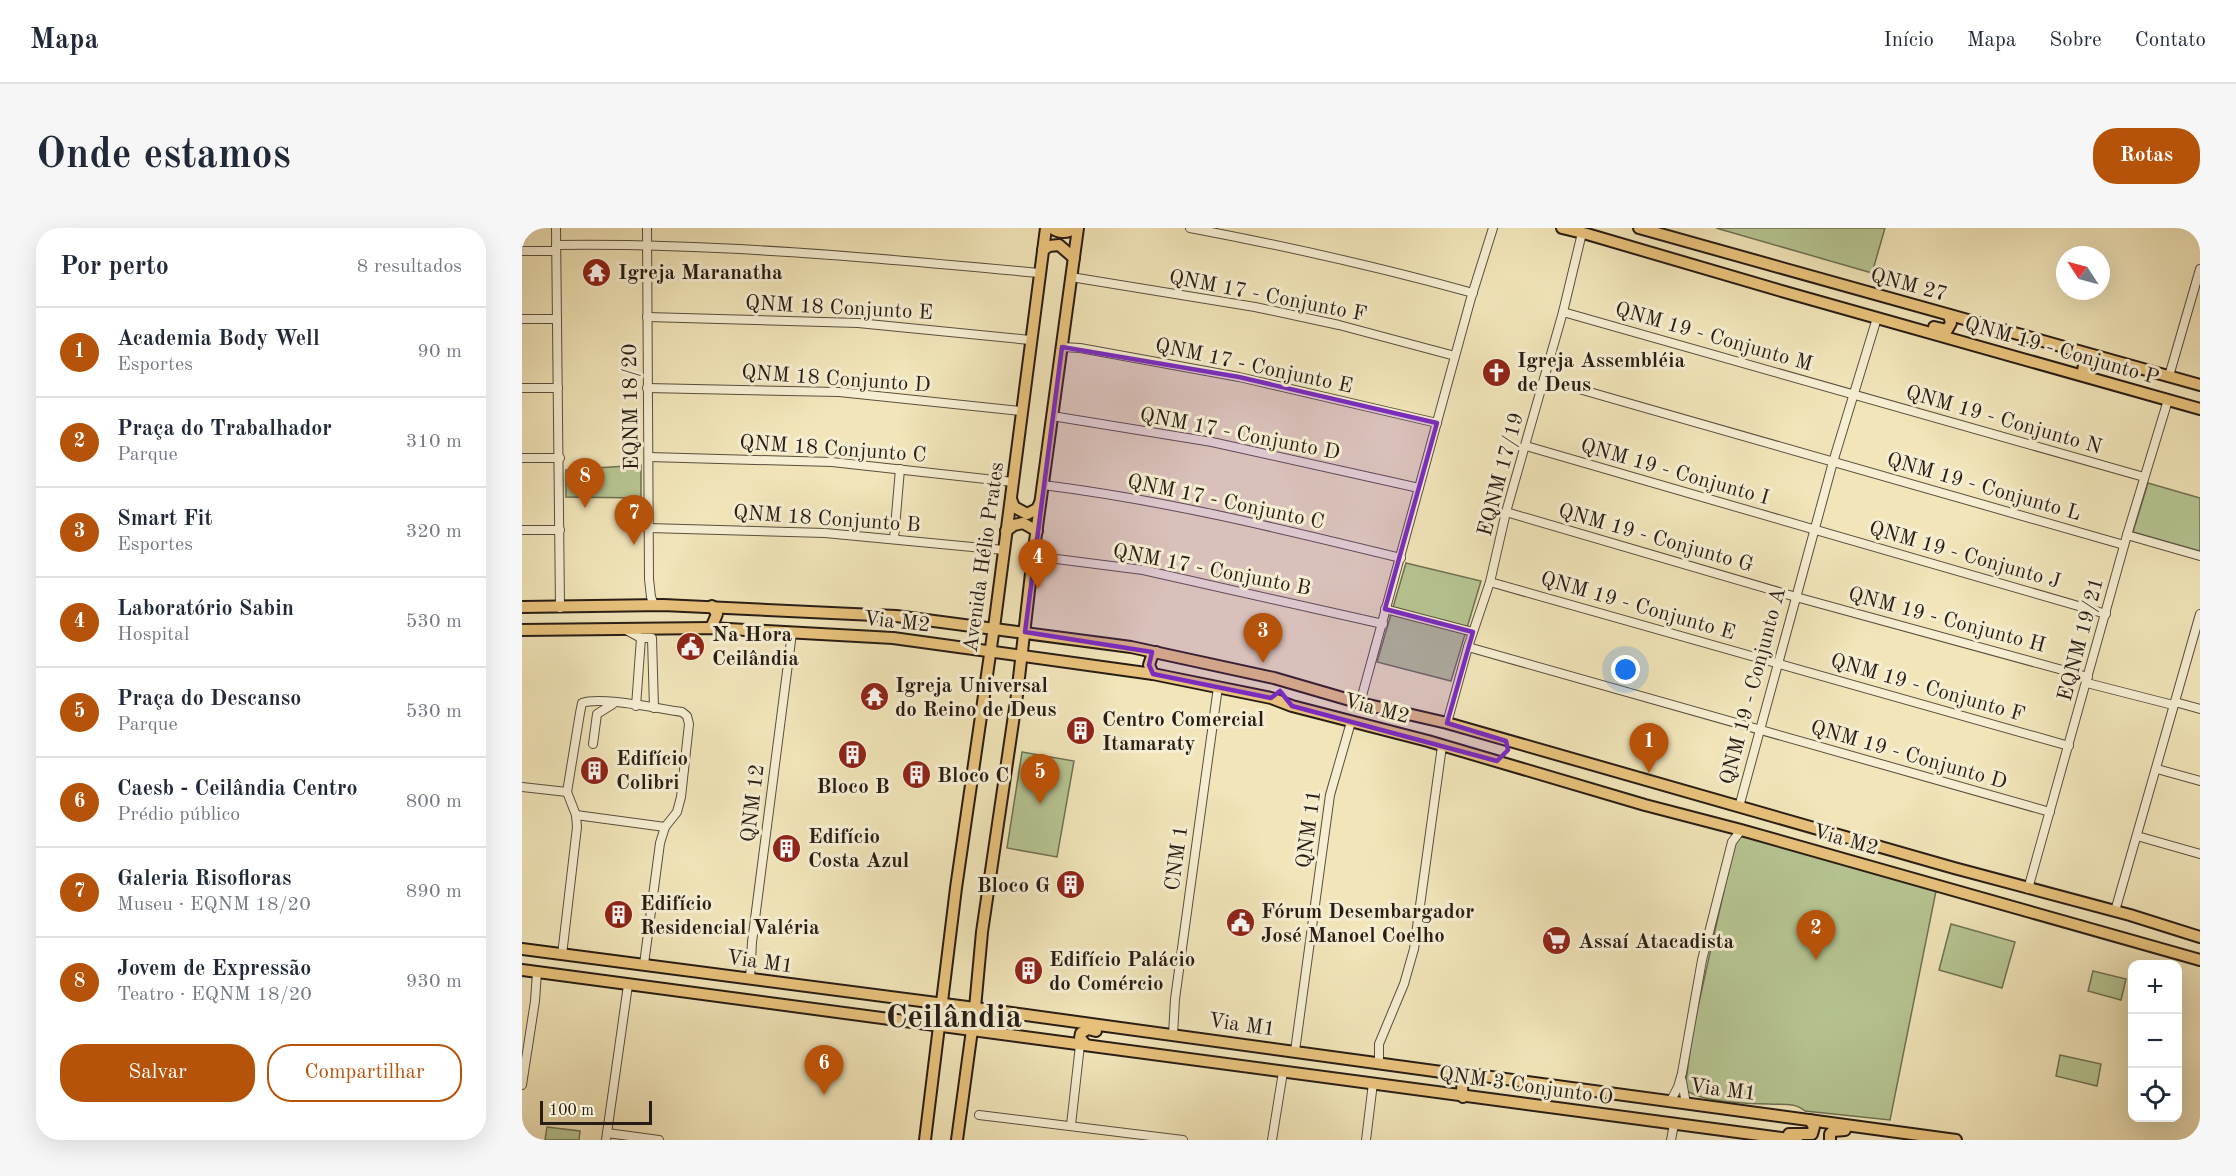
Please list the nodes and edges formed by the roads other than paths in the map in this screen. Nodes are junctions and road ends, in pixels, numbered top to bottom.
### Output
1 (556, 228) edge
2 (647, 228) edge
3 (1046, 228) edge
4 (1052, 228) edge
5 (1076, 228) edge
6 (1190, 228) edge
7 (1493, 228) edge
8 (1562, 228) edge
9 (1639, 228) edge
10 (1585, 233) junction
11 (1656, 233) junction
12 (647, 245) junction
13 (556, 248) junction
14 (1043, 250) junction
15 (522, 251) edge
16 (1074, 258) junction
17 (2200, 269) edge
18 (1039, 273) junction
19 (1071, 277) junction
20 (1473, 293) junction
21 (1894, 300) junction
22 (1825, 303) junction
23 (1563, 312) junction
24 (1949, 315) junction
25 (646, 317) junction
26 (1878, 318) junction
27 (557, 319) junction
28 (522, 320) edge
29 (1030, 340) junction
30 (1062, 347) junction
31 (1455, 356) junction
32 (2148, 371) junction
33 (2087, 376) junction
34 (2169, 376) junction
35 (1544, 379) junction
36 (2200, 385) edge
37 (522, 388) edge
38 (558, 388) junction
39 (647, 388) junction
40 (1854, 395) junction
41 (2168, 400) junction
42 (2200, 409) edge
43 (1021, 411) junction
44 (1052, 416) junction
45 (1437, 423) junction
46 (1526, 446) junction
47 (649, 457) junction
48 (522, 458) edge
49 (560, 458) junction
50 (1833, 462) junction
51 (900, 470) junction
52 (2144, 477) junction
53 (1013, 482) junction
54 (1043, 485) junction
55 (1419, 489) junction
56 (1011, 498) junction
57 (1040, 502) junction
58 (1506, 512) junction
59 (648, 528) junction
60 (522, 530) edge
61 (560, 530) junction
62 (1814, 530) junction
63 (1006, 531) junction
64 (1036, 531) junction
65 (2127, 535) junction
66 (894, 539) junction
67 (2124, 544) junction
68 (1004, 550) junction
69 (1033, 556) junction
70 (2200, 556) edge
71 (1401, 558) junction
72 (1490, 582) junction
73 (1796, 597) junction
74 (654, 605) junction
75 (712, 606) junction
76 (522, 607) edge
77 (560, 608) junction
78 (737, 608) junction
79 (1385, 609) junction
80 (2106, 614) junction
81 (2200, 614) edge
82 (896, 616) junction
83 (1383, 624) junction
84 (711, 628) junction
85 (993, 628) junction
86 (735, 629) junction
87 (522, 630) edge
88 (626, 630) junction
89 (1025, 632) junction
90 (1473, 632) junction
91 (792, 633) junction
92 (2197, 634) edge
93 (641, 638) junction
94 (894, 638) junction
95 (1468, 647) junction
96 (990, 651) junction
97 (1156, 652) junction
98 (1022, 655) junction
99 (1778, 664) junction
100 (1153, 674) junction
101 (1274, 678) junction
102 (2087, 680) junction
103 (1298, 684) junction
104 (1218, 687) junction
105 (1271, 698) junction
106 (614, 703) junction
107 (1360, 703) junction
108 (2174, 704) junction
109 (636, 706) junction
110 (1292, 706) junction
111 (654, 708) junction
112 (2200, 709) edge
113 (1351, 722) junction
114 (1447, 723) junction
115 (1758, 730) junction
116 (1506, 741) junction
117 (593, 744) dead end
118 (1442, 746) junction
119 (2069, 746) junction
120 (1527, 747) junction
121 (1497, 761) junction
122 (1520, 768) junction
123 (2157, 769) junction
124 (2200, 781) edge
125 (522, 787) edge
126 (567, 792) junction
127 (1739, 807) junction
128 (2050, 812) junction
129 (576, 815) junction
130 (1726, 826) junction
131 (665, 827) junction
132 (1741, 830) junction
133 (2137, 836) junction
134 (1732, 842) junction
135 (2200, 854) edge
136 (1954, 868) junction
137 (1967, 872) junction
138 (1950, 889) junction
139 (2028, 889) junction
140 (1962, 892) junction
141 (2115, 911) junction
142 (2178, 930) junction
143 (2195, 936) edge
144 (522, 949) edge
145 (522, 954) edge
146 (2178, 954) junction
147 (562, 955) junction
148 (585, 957) junction
149 (2200, 960) edge
150 (645, 964) junction
151 (522, 970) edge
152 (537, 972) junction
153 (694, 972) junction
154 (750, 979) junction
155 (595, 980) junction
156 (628, 985) junction
157 (797, 986) junction
158 (852, 992) junction
159 (714, 995) junction
160 (943, 1004) junction
161 (802, 1008) junction
162 (975, 1008) junction
163 (940, 1026) junction
164 (971, 1030) junction
165 (1141, 1031) junction
166 (1173, 1035) junction
167 (1244, 1044) junction
168 (1083, 1045) junction
169 (524, 1050) edge
170 (1295, 1051) junction
171 (1190, 1059) junction
172 (1379, 1063) junction
173 (1283, 1072) junction
174 (1449, 1073) junction
175 (1682, 1073) junction
176 (1468, 1074) junction
177 (1373, 1083) junction
178 (522, 1085) edge
179 (1445, 1094) junction
180 (1463, 1097) junction
181 (1670, 1102) junction
182 (1686, 1104) junction
183 (979, 1115) dead end
184 (1809, 1120) junction
185 (1674, 1124) junction
186 (1071, 1125) junction
187 (1860, 1127) junction
188 (1768, 1136) junction
189 (607, 1137) edge
190 (659, 1140) edge
191 (925, 1140) edge
192 (957, 1140) edge
193 (1183, 1140) edge
194 (1272, 1140) edge
195 (1366, 1140) edge
196 (1671, 1140) edge
197 (1797, 1140) edge
198 (1830, 1140) edge
199 (1956, 1140) edge

1 - 13 street
2 - 12 street, EQNM 18/20
3 - 14 main road, Avenida Hélio Prates
4 - 5 main road
5 - 16 main road
6 - 20 street
7 - 20 street
8 - 10 main road
9 - 11 main road, QNM 27
10 - 11 main road
10 - 22 main road
10 - 23 street, EQNM 17/19
11 - 21 main road, QNM 27
12 - 13 street
12 - 18 street
12 - 25 street, EQNM 18/20
13 - 15 street
13 - 27 street
14 - 16 main road
14 - 18 main road, Avenida Hélio Prates
16 - 19 main road
17 - 34 street
18 - 29 main road, Avenida Hélio Prates
19 - 30 main road
19 - 31 street, QNM 17 - Conjunto F
20 - 31 street
21 - 22 main road
21 - 24 main road, QNM 27
22 - 26 main road
23 - 35 street, EQNM 17/19
23 - 40 street, QNM 19 - Conjunto M
24 - 26 main road
24 - 32 main road, QNM 27
25 - 29 street, QNM 18 Conjunto E
25 - 39 street, EQNM 18/20
26 - 33 main road, QNM 19 - Conjunto P
26 - 40 street, QNM 19 - Conjunto A
27 - 28 street
27 - 38 street
29 - 43 main road, Avenida Hélio Prates
30 - 44 main road
30 - 45 street, QNM 17 - Conjunto E
31 - 45 street
32 - 33 main road
32 - 34 main road, QNM 27
33 - 41 main road, QNM 19 - Conjunto P
34 - 36 main road, QNM 27
35 - 46 street, EQNM 17/19
35 - 50 street, QNM 19 - Conjunto L
37 - 38 street
38 - 49 street
39 - 43 street, QNM 18 Conjunto D
39 - 47 street, EQNM 18/20
40 - 50 street, QNM 19 - Conjunto A
40 - 52 street, QNM 19 - Conjunto N
41 - 42 main road, QNM 19 - Conjunto P
41 - 52 street, EQNM 19/21
43 - 53 main road, Avenida Hélio Prates
44 - 54 main road
44 - 55 street, QNM 17 - Conjunto D
45 - 55 street
46 - 58 street, EQNM 17/19
46 - 62 street, QNM 19 - Conjunto I
47 - 51 street, QNM 18 Conjunto C
47 - 59 street, EQNM 18/20
48 - 49 street
49 - 61 street
50 - 62 street, QNM 19 - Conjunto A
50 - 67 street, QNM 19 - Conjunto L
51 - 53 street, QNM 18 Conjunto C
51 - 66 street
52 - 65 street, EQNM 19/21
53 - 56 main road, Avenida Hélio Prates
54 - 57 main road
54 - 71 street, QNM 17 - Conjunto C
55 - 71 street
56 - 57 main road
56 - 63 main road, Avenida Hélio Prates
57 - 64 main road
58 - 72 street, EQNM 17/19
58 - 73 street, QNM 19 - Conjunto G
59 - 66 street, QNM 18 Conjunto B
59 - 74 street, EQNM 18/20
60 - 61 street
61 - 77 street
62 - 73 street, QNM 19 - Conjunto A
62 - 80 street, QNM 19 - Conjunto J
63 - 64 main road
63 - 68 main road, Avenida Hélio Prates
64 - 69 main road
65 - 67 street, EQNM 19/21
65 - 70 street
66 - 68 street, QNM 18 Conjunto B
67 - 80 street, EQNM 19/21
68 - 85 main road, Avenida Hélio Prates
69 - 83 street, QNM 17 - Conjunto B
69 - 89 main road
71 - 79 street
72 - 90 street, EQNM 17/19
72 - 99 street, QNM 19 - Conjunto E
73 - 99 street, QNM 19 - Conjunto A
73 - 102 street, QNM 19 - Conjunto H
74 - 75 main road
74 - 77 main road
75 - 78 main road
75 - 84 main road
76 - 77 main road
78 - 82 main road
78 - 86 main road
79 - 83 street
79 - 90 street
80 - 102 street, EQNM 19/21
81 - 92 street
82 - 85 main road
82 - 94 main road
83 - 107 street
84 - 86 main road, Via M2
84 - 88 main road, Via M2
85 - 89 main road
85 - 96 main road, Avenida Hélio Prates
86 - 91 main road, Via M2
87 - 88 main road, Via M2
88 - 93 street
89 - 97 main road, Via M2
89 - 98 main road
90 - 95 street, EQNM 17/19
91 - 94 main road, Via M2
91 - 154 street, QNM 12
92 - 108 street
93 - 109 street
93 - 111 street
94 - 96 main road, Via M2
95 - 114 street, EQNM 17/19
95 - 115 street, QNM 19 - Conjunto D
96 - 98 main road, Via M2
96 - 160 main road, Avenida Hélio Prates
97 - 100 main road
97 - 101 main road, Via M2
98 - 100 main road, Via M2
98 - 162 main road
99 - 115 street, QNM 19 - Conjunto A
99 - 119 street, QNM 19 - Conjunto F
100 - 104 main road, Via M2
101 - 103 main road, Via M2
101 - 105 main road
102 - 108 street, QNM 19 - Conjunto H
102 - 119 street, EQNM 19/21
103 - 107 main road, Via M2
103 - 110 main road
104 - 105 main road, Via M2
104 - 166 street, CNM 1
105 - 110 main road, Via M2
106 - 109 street
106 - 117 street
106 - 126 street
107 - 114 main road, Via M2
108 - 112 street, QNM 19 - Conjunto H
108 - 123 street
109 - 111 street
110 - 113 main road, Via M2
111 - 131 street
113 - 118 main road, Via M2
113 - 170 street, QNM 11
114 - 116 main road, QNM 19 - Conjunto A
115 - 127 street, QNM 19 - Conjunto A
115 - 128 street, QNM 19 - Conjunto D
116 - 120 main road, QNM 19 - Conjunto A
116 - 121 main road
118 - 121 main road, Via M2
118 - 172 street
119 - 128 street, EQNM 19/21
120 - 122 main road
120 - 127 main road, QNM 19 - Conjunto A
121 - 122 main road, Via M2
122 - 130 main road, Via M2
123 - 124 street
123 - 133 street
125 - 126 street
126 - 129 street
127 - 136 main road
128 - 139 street, EQNM 19/21
129 - 131 street
129 - 147 street
130 - 132 main road, Via M2
130 - 134 street
131 - 150 street
132 - 134 street
132 - 138 main road, Via M2
133 - 135 street
133 - 141 street
134 - 175 street
136 - 137 main road
136 - 138 main road
137 - 139 main road
137 - 140 main road
138 - 140 main road, Via M2
139 - 141 main road
140 - 146 main road, Via M2
141 - 142 main road
142 - 143 main road
142 - 146 main road
143 - 146 main road
144 - 147 main road, Via M1
145 - 148 main road
146 - 149 main road, Via M2
147 - 148 main road, Via M1
148 - 150 main road, Via M1
150 - 153 main road, Via M1
151 - 152 main road, Via M1
152 - 155 main road, Via M1
152 - 169 street
153 - 154 main road, Via M1
153 - 155 main road
154 - 157 main road, Via M1
155 - 156 main road, Via M1
156 - 159 main road, Via M1
156 - 189 street
157 - 158 main road, Via M1
157 - 159 main road
158 - 160 main road, Via M1
158 - 161 main road
159 - 161 main road, Via M1
160 - 162 main road, Via M1
160 - 163 main road, Avenida Hélio Prates
161 - 163 main road, Via M1
162 - 164 main road
162 - 165 main road, Via M1
163 - 164 main road, Via M1
163 - 191 main road, Avenida Hélio Prates
164 - 168 main road, Via M1
164 - 192 main road
165 - 166 main road, Via M1
165 - 168 main road
166 - 167 main road, Via M1
167 - 170 main road, Via M1
167 - 171 main road
168 - 171 main road, Via M1
168 - 186 street
169 - 178 street
170 - 172 main road, Via M1
171 - 173 main road, Via M1
172 - 174 main road, Via M1
173 - 177 main road, Via M1
173 - 194 street
174 - 176 main road, Via M1
174 - 179 main road
175 - 181 street
175 - 182 street
176 - 180 main road
176 - 181 main road, Via M1
177 - 179 main road, QNM 3 Conjunto O
177 - 195 street
179 - 180 main road, QNM 3 Conjunto O
180 - 185 main road, QNM 3 Conjunto O
181 - 182 main road, Via M1
182 - 184 main road, Via M1
183 - 186 street
184 - 187 main road, Via M1
184 - 188 main road
185 - 188 main road, QNM 3 Conjunto O
185 - 196 street
186 - 193 street
187 - 198 main road
187 - 199 main road, Via M1
188 - 197 main road
189 - 190 street

